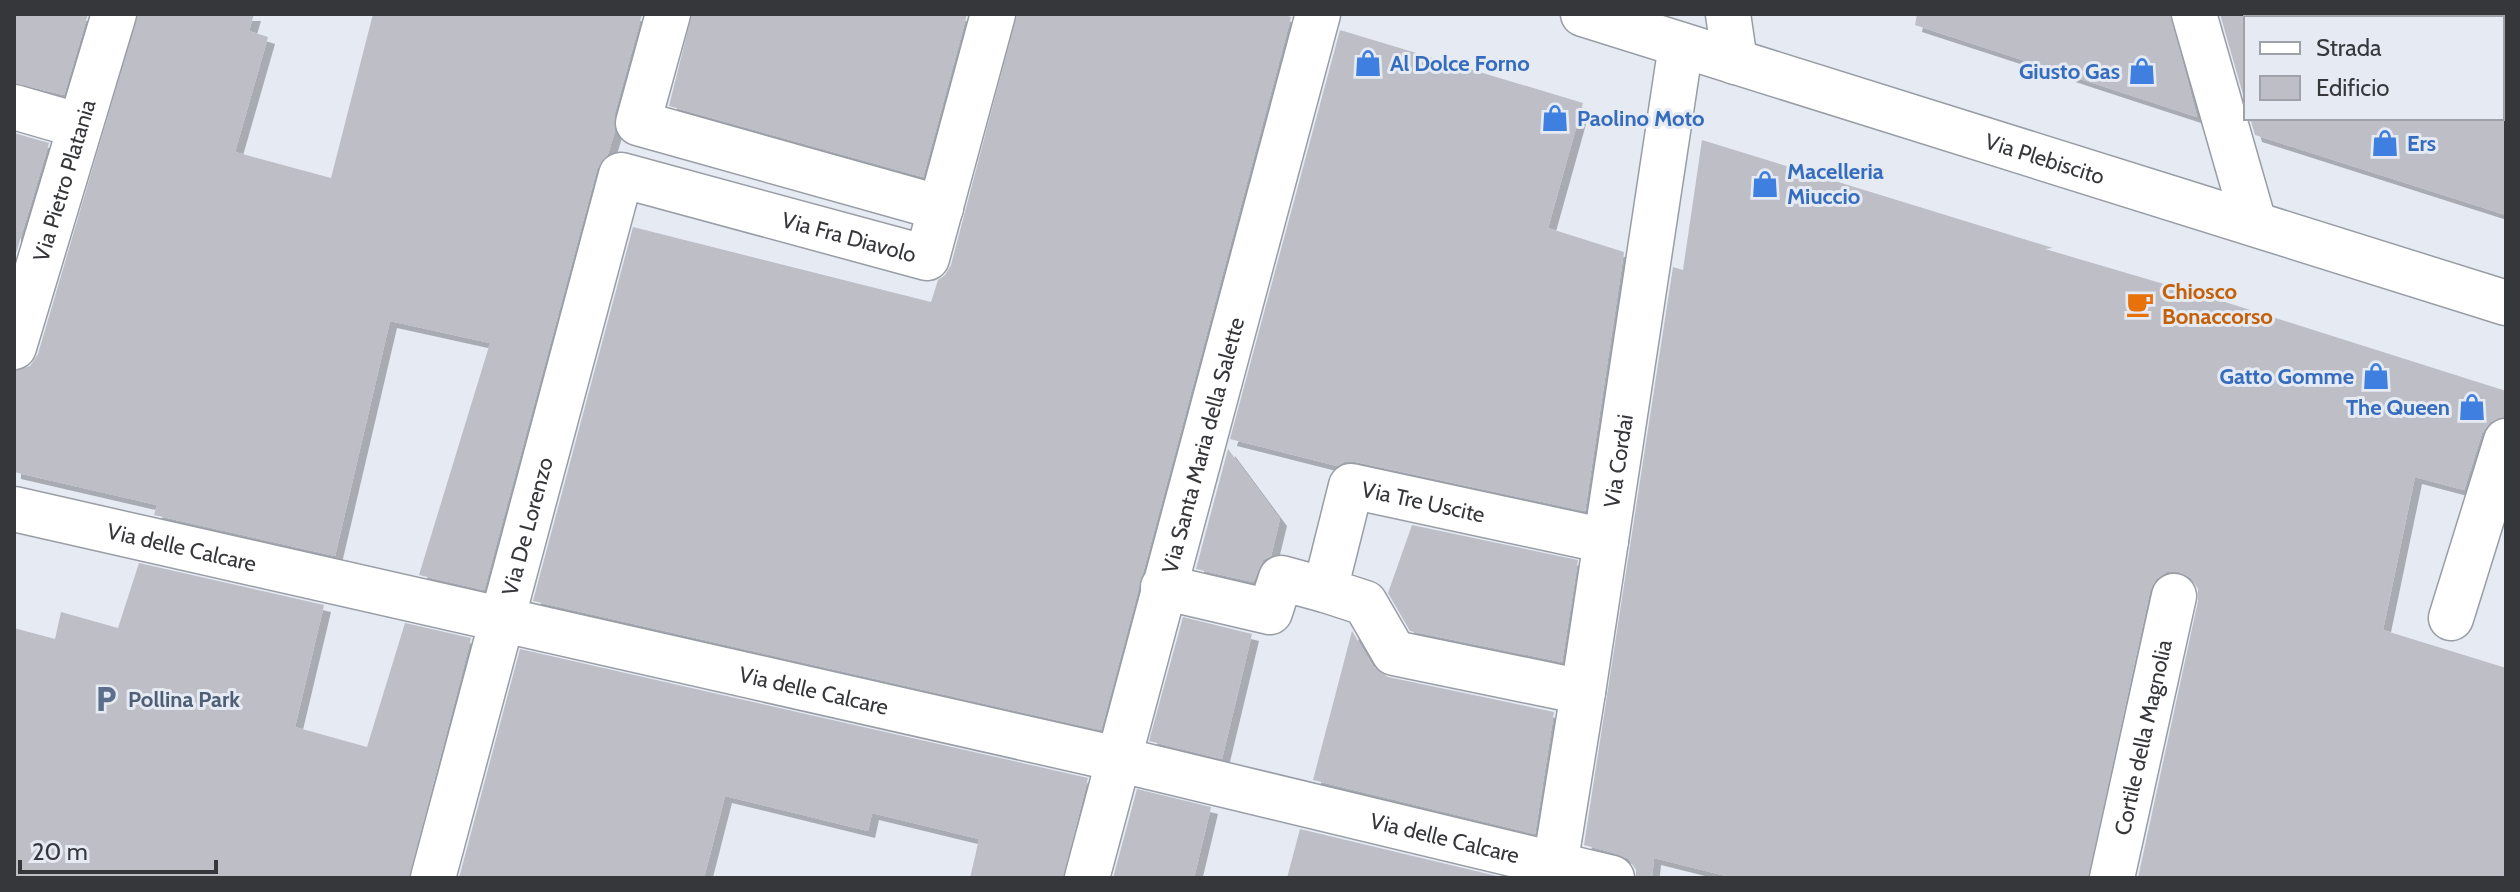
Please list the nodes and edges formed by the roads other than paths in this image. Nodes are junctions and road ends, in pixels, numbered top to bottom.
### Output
1 (114, 14) edge
2 (668, 14) edge
3 (993, 14) edge
4 (1318, 14) edge
5 (1583, 14) edge
6 (1728, 14) edge
7 (2194, 14) edge
8 (1681, 45) junction
9 (1735, 62) junction
10 (14, 107) edge
11 (80, 126) junction
12 (621, 175) joint
13 (941, 208) junction
14 (2254, 223) junction
15 (2506, 303) edge
16 (14, 347) edge
17 (2506, 441) edge
18 (14, 509) edge
19 (1606, 541) junction
20 (1163, 587) junction
21 (1325, 590) junction
22 (2174, 596) dead end
23 (504, 618) junction
24 (2451, 618) dead end
25 (1583, 692) junction
26 (1117, 759) junction
27 (1554, 871) edge
28 (433, 878) edge
29 (1087, 878) edge
30 (1612, 878) edge
31 (2112, 878) edge

1 - 11 street, Via Pietro Platania
2 - 13 street
3 - 13 street, Via Fra Diavolo
4 - 20 street, Via Santa Maria della Salette
5 - 8 street, Via Plebiscito
6 - 9 street
7 - 14 street
8 - 9 street, Via Plebiscito
8 - 19 street, Via Cordai
9 - 14 street, Via Plebiscito
10 - 11 street
11 - 16 street, Via Pietro Platania
12 - 13 street, Via Fra Diavolo
12 - 23 street, Via De Lorenzo
14 - 15 street, Via Plebiscito
17 - 24 street
18 - 23 street, Via delle Calcare
19 - 21 street, Via Tre Uscite
19 - 25 street, Via Cordai
20 - 21 street
20 - 26 street, Via Santa Maria della Salette
21 - 25 street
22 - 31 street, Cortile della Magnolia
23 - 26 street, Via delle Calcare
23 - 28 street, Via De Lorenzo
25 - 27 street, Via Cordai
26 - 27 street, Via delle Calcare
26 - 29 street, Via Santa Maria della Salette
27 - 30 street, Via delle Calcare

